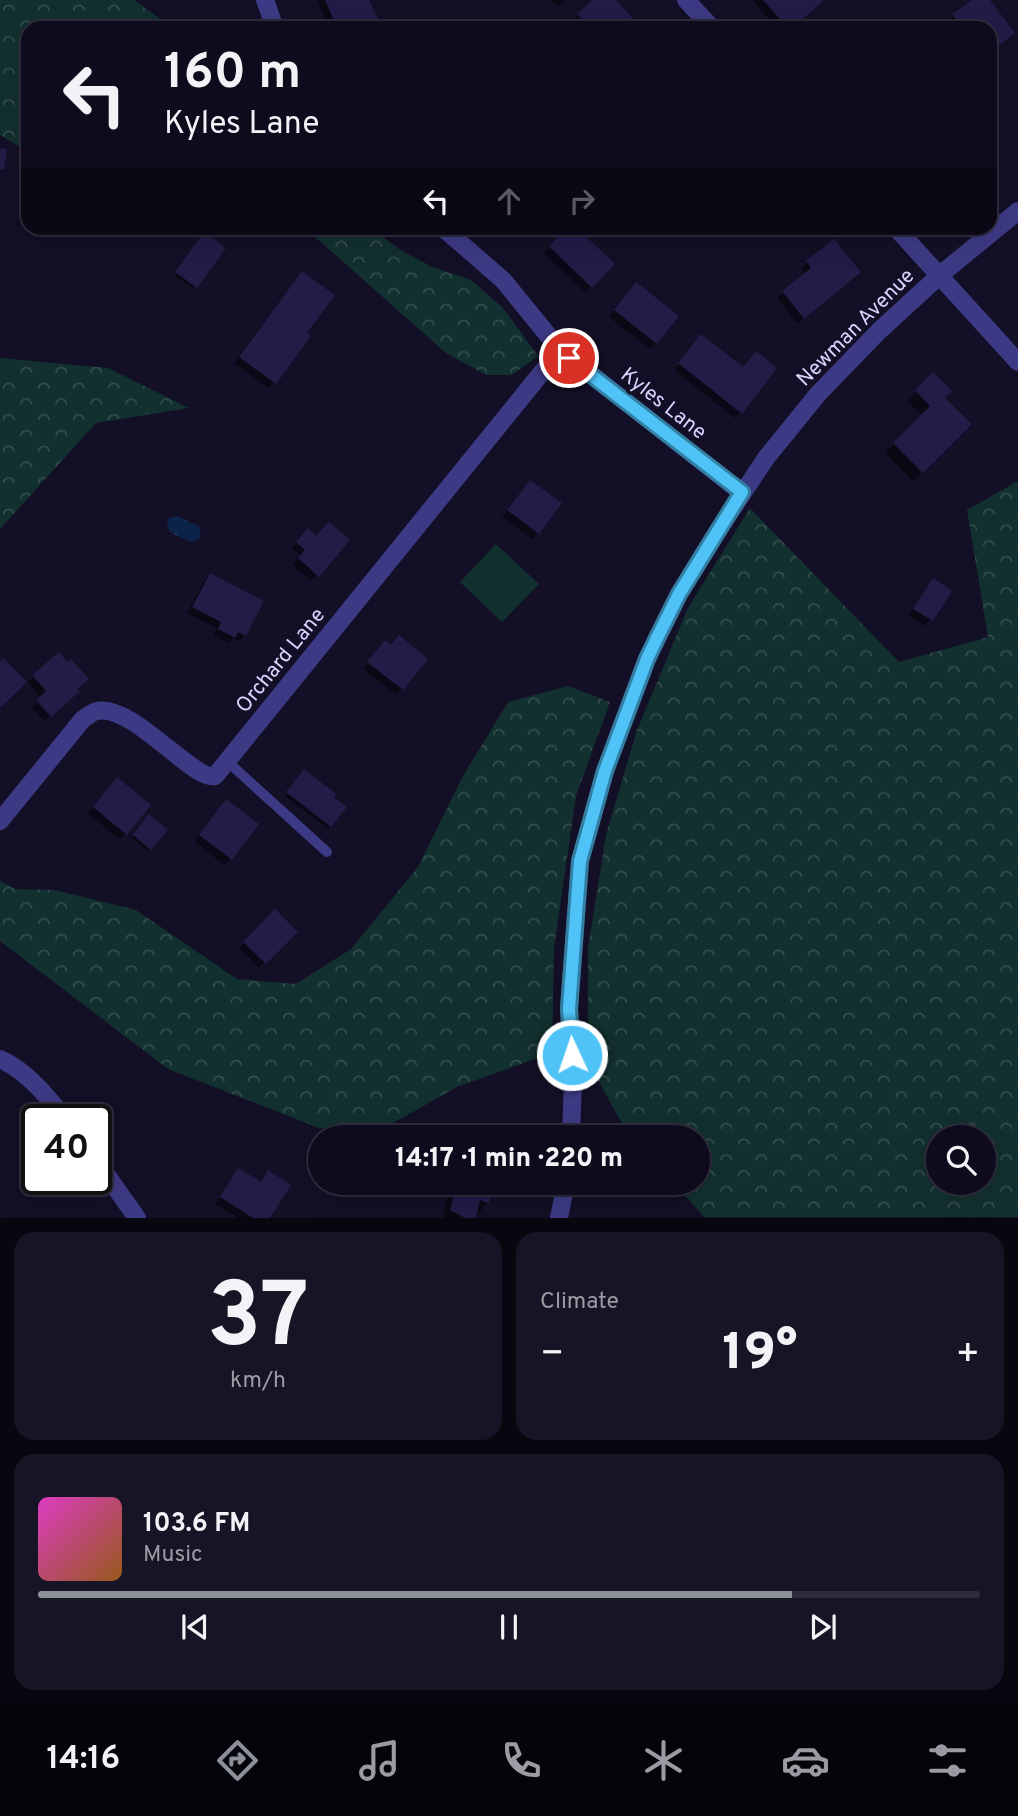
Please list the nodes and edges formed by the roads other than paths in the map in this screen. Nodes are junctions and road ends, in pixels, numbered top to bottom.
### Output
1 (265, 0) edge
2 (686, 0) edge
3 (272, 21) edge
4 (706, 21) edge
5 (1018, 211) edge
6 (997, 228) edge
7 (451, 235) edge
8 (903, 235) edge
9 (989, 235) edge
10 (940, 275) junction
11 (560, 350) junction
12 (1018, 362) edge
13 (742, 492) junction
14 (228, 762) junction
15 (0, 821) edge
16 (327, 852) dead end
17 (0, 1059) edge
18 (53, 1104) edge
19 (571, 1125) edge
20 (112, 1182) edge
21 (564, 1195) edge
22 (137, 1217) edge
23 (559, 1217) edge

1 - 3 street
2 - 4 street
5 - 6 street, Newman Avenue
7 - 11 street, Kyles Lane
8 - 10 street
9 - 10 street, Newman Avenue
10 - 12 street
10 - 13 street, Newman Avenue
11 - 13 street, Kyles Lane
11 - 14 street, Orchard Lane
13 - 19 street, Newman Avenue
14 - 15 street, Orchard Lane
14 - 16 lane
17 - 18 street
20 - 22 street
21 - 23 street

